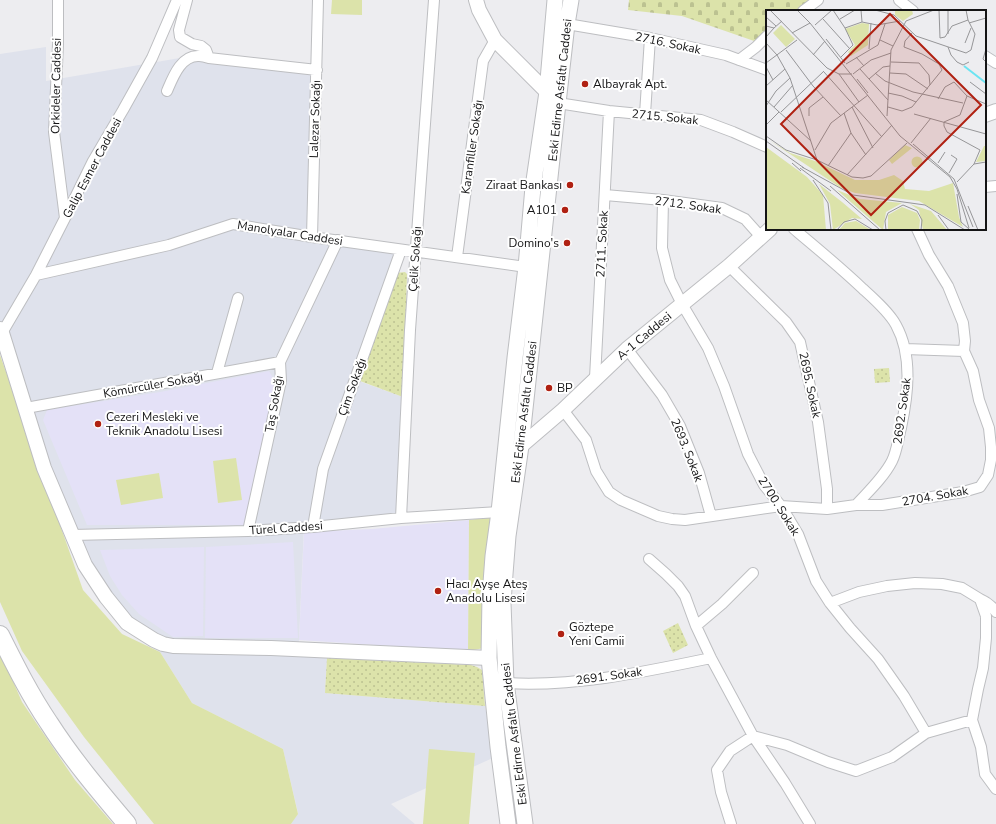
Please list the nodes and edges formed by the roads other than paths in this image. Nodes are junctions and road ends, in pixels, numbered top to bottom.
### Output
1 (58, 0) edge
2 (177, 0) edge
3 (187, 0) edge
4 (318, 0) edge
5 (434, 0) edge
6 (476, 0) edge
7 (555, 0) edge
8 (571, 0) edge
9 (818, 0) edge
10 (899, 0) edge
11 (804, 10) edge
12 (912, 10) edge
13 (567, 24) junction
14 (766, 37) edge
15 (650, 38) junction
16 (495, 40) junction
17 (986, 57) edge
18 (209, 58) junction
19 (739, 60) junction
20 (996, 63) edge
21 (317, 70) junction
22 (766, 70) edge
23 (167, 91) dead end
24 (547, 92) junction
25 (558, 103) junction
26 (609, 110) junction
27 (996, 111) edge
28 (645, 114) junction
29 (986, 115) edge
30 (766, 147) edge
31 (996, 186) edge
32 (986, 187) edge
33 (605, 195) junction
34 (663, 200) junction
35 (65, 218) junction
36 (795, 230) edge
37 (917, 230) edge
38 (766, 233) edge
39 (312, 238) junction
40 (338, 240) junction
41 (401, 250) junction
42 (416, 252) junction
43 (457, 257) junction
44 (729, 266) junction
45 (526, 267) junction
46 (36, 275) junction
47 (238, 298) dead end
48 (682, 304) junction
49 (1, 331) edge
50 (627, 349) junction
51 (905, 349) junction
52 (964, 351) junction
53 (280, 362) junction
54 (217, 373) junction
55 (595, 378) junction
56 (26, 408) junction
57 (563, 410) junction
58 (514, 444) junction
59 (856, 505) junction
60 (781, 506) junction
61 (827, 509) junction
62 (499, 512) junction
63 (711, 516) junction
64 (401, 518) junction
65 (313, 527) junction
66 (248, 531) junction
67 (72, 535) junction
68 (650, 559) dead end
69 (753, 573) dead end
70 (980, 599) junction
71 (830, 603) junction
72 (996, 612) edge
73 (696, 626) junction
74 (0, 635) edge
75 (489, 658) junction
76 (711, 658) junction
77 (506, 683) junction
78 (972, 720) junction
79 (926, 733) junction
80 (753, 736) junction
81 (996, 789) edge
82 (128, 824) edge
83 (508, 824) edge
84 (525, 824) edge
85 (731, 824) edge
86 (810, 824) edge

1 - 35 street, Orkideler Caddesi
2 - 35 street, Galip Esmer Caddesi
3 - 18 street
4 - 21 street, Lalezar Sokağı
5 - 42 street, Çelik Sokağı
6 - 16 street
7 - 24 main road, Eski Edirne Asfaltı Caddesi
8 - 13 main road, Eski Edirne Asfaltı Caddesi
9 - 11 street
10 - 12 street
13 - 15 street, 2716. Sokak
13 - 25 main road, Eski Edirne Asfaltı Caddesi
14 - 19 street
15 - 19 street, 2716. Sokak
15 - 28 street
16 - 24 street
16 - 43 street, Karanfiller Sokağı
17 - 20 street
18 - 21 street
18 - 23 street
19 - 22 street, 2716. Sokak
21 - 39 street, Lalezar Sokağı
24 - 25 main road
24 - 45 main road, Eski Edirne Asfaltı Caddesi
25 - 26 street, 2715. Sokak
25 - 58 main road, Eski Edirne Asfaltı Caddesi
26 - 28 street, 2715. Sokak
26 - 33 street, 2711. Sokak
27 - 29 street
28 - 30 street, 2715. Sokak
31 - 32 street
33 - 34 street, 2712. Sokak
33 - 55 street, 2711. Sokak
34 - 38 street, 2712. Sokak
34 - 48 street, 2700. Sokak
35 - 46 street, Galip Esmer Caddesi
36 - 51 street, 2692. Sokak
37 - 52 street, 2704. Sokak
38 - 44 street, A-1 Caddesi
39 - 40 street, Manolyalar Caddesi
39 - 46 street, Manolyalar Caddesi
40 - 41 street, Manolyalar Caddesi
40 - 53 street, Taş Sokağı
41 - 42 street, Manolyalar Caddesi
41 - 65 street, Çim Sokağı
42 - 43 street, Manolyalar Caddesi
42 - 64 street, Çelik Sokağı
43 - 45 street, Manolyalar Caddesi
44 - 48 street, A-1 Caddesi
44 - 61 street, 2695. Sokak
45 - 58 main road, Eski Edirne Asfaltı Caddesi
46 - 49 street, Galip Esmer Caddesi
47 - 54 street
48 - 50 street, A-1 Caddesi
48 - 60 street, 2700. Sokak
49 - 56 street
50 - 55 street, A-1 Caddesi
50 - 63 street, 2693. Sokak
51 - 52 street
51 - 59 street, 2692. Sokak
52 - 59 street, 2704. Sokak
53 - 54 street, Kömürcüler Sokağı
53 - 66 street, Taş Sokağı
54 - 56 street, Kömürcüler Sokağı
55 - 57 street, A-1 Caddesi
56 - 67 street
57 - 58 street, A-1 Caddesi
57 - 63 street
58 - 62 main road, Eski Edirne Asfaltı Caddesi
58 - 77 main road, Eski Edirne Asfaltı Caddesi
59 - 61 street, 2704. Sokak
60 - 61 street, 2704. Sokak
60 - 63 street
60 - 71 street, 2700. Sokak
62 - 64 street, Türel Caddesi
62 - 75 main road, Eski Edirne Asfaltı Caddesi
64 - 65 street, Türel Caddesi
65 - 66 street, Türel Caddesi
66 - 67 street, Türel Caddesi
67 - 75 street
68 - 73 street
69 - 73 street
70 - 71 street
70 - 72 street
70 - 78 street
71 - 79 street, 2700. Sokak
73 - 76 street
74 - 82 highway
75 - 83 main road, Eski Edirne Asfaltı Caddesi
76 - 77 street, 2691. Sokak
76 - 80 street
77 - 84 main road, Eski Edirne Asfaltı Caddesi
78 - 79 street
78 - 81 street
79 - 80 street
80 - 85 street
80 - 86 street

